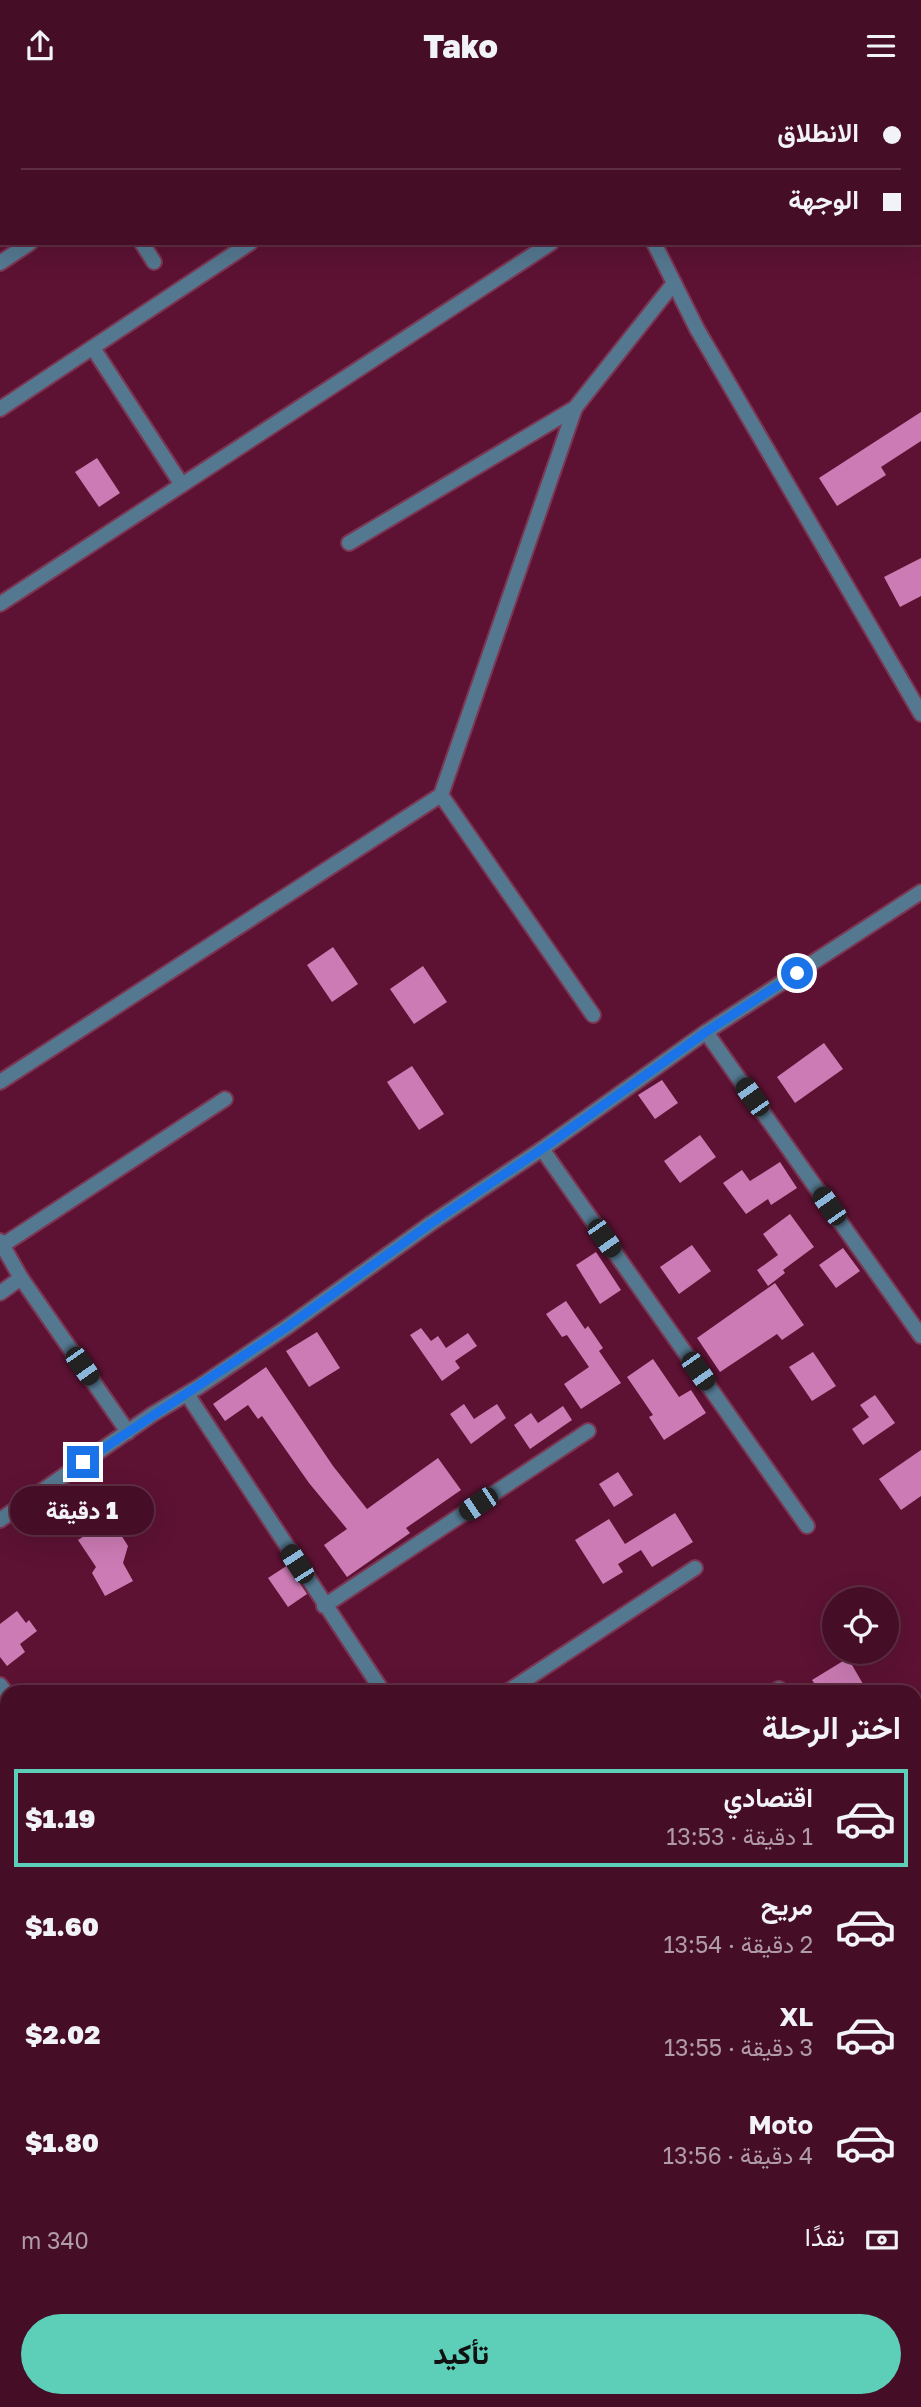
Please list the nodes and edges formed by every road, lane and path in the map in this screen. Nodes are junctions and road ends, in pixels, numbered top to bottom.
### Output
1 (27, 245) edge
2 (143, 245) edge
3 (247, 245) edge
4 (548, 245) edge
5 (655, 245) edge
6 (154, 262) dead end
7 (0, 263) edge
8 (674, 283) junction
9 (93, 348) junction
10 (575, 408) junction
11 (0, 409) edge
12 (182, 485) junction
13 (349, 543) dead end
14 (0, 604) edge
15 (921, 714) edge
16 (441, 795) junction
17 (921, 892) edge
18 (593, 1015) dead end
19 (706, 1032) junction
20 (0, 1082) edge
21 (225, 1099) dead end
22 (542, 1149) junction
23 (1, 1243) edge
24 (21, 1279) junction
25 (0, 1293) edge
26 (921, 1336) edge
27 (187, 1394) junction
28 (588, 1430) dead end
29 (128, 1432) junction
30 (0, 1520) edge
31 (807, 1526) dead end
32 (695, 1568) dead end
33 (324, 1606) junction
34 (378, 1685) edge
35 (518, 1685) edge

1 - 7 street
2 - 6 street
3 - 9 street
4 - 12 street
5 - 8 street
8 - 10 street
8 - 15 street
9 - 11 street
9 - 12 street
10 - 13 street
10 - 16 street
12 - 14 street
16 - 18 street
16 - 20 street
17 - 19 street
19 - 22 street
19 - 26 street
21 - 23 street
22 - 27 street
22 - 31 street
23 - 24 street
24 - 25 street
24 - 29 street
27 - 29 street
27 - 33 street
28 - 33 street
29 - 30 street
32 - 35 street
33 - 34 street

